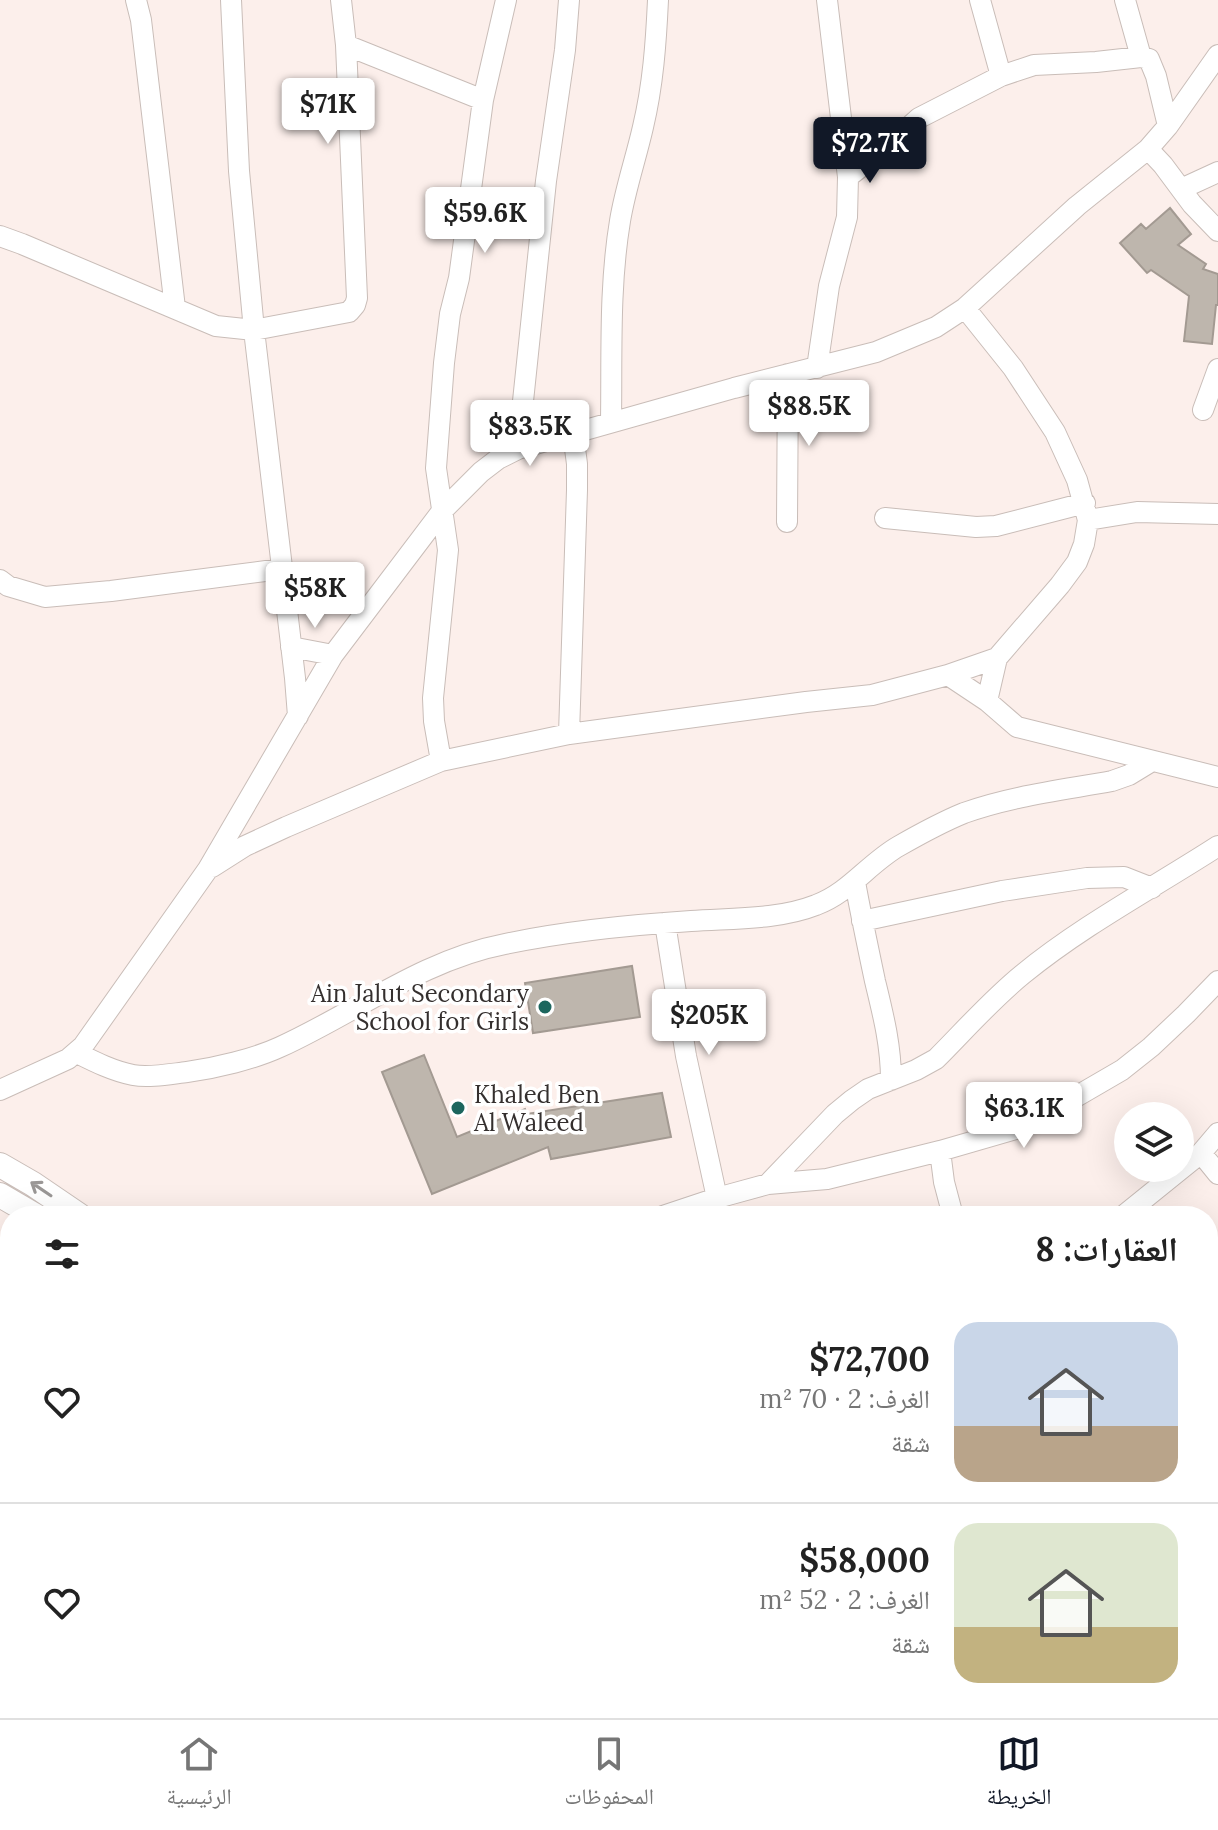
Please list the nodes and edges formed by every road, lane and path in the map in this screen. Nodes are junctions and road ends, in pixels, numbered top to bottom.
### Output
1 (136, 0) edge
2 (231, 0) edge
3 (341, 0) edge
4 (506, 0) edge
5 (569, 0) edge
6 (658, 0) edge
7 (827, 0) edge
8 (980, 0) edge
9 (1125, 0) edge
10 (346, 45) junction
11 (1218, 55) edge
12 (1141, 57) junction
13 (1001, 76) junction
14 (483, 100) junction
15 (1168, 126) junction
16 (1148, 149) junction
17 (1218, 172) edge
18 (848, 177) junction
19 (1181, 189) junction
20 (1218, 231) edge
21 (0, 236) edge
22 (175, 308) junction
23 (965, 308) junction
24 (254, 330) junction
25 (817, 368) junction
26 (1218, 369) edge
27 (788, 374) junction
28 (1203, 410) dead end
29 (611, 422) junction
30 (573, 433) junction
31 (518, 449) junction
32 (442, 511) junction
33 (1086, 512) junction
34 (1218, 514) edge
35 (885, 518) dead end
36 (787, 522) dead end
37 (281, 569) junction
38 (0, 580) edge
39 (291, 647) junction
40 (333, 655) junction
41 (997, 658) junction
42 (948, 675) junction
43 (987, 701) junction
44 (298, 716) junction
45 (569, 734) junction
46 (441, 761) junction
47 (1152, 761) junction
48 (1218, 777) edge
49 (1218, 846) edge
50 (208, 869) junction
51 (855, 882) junction
52 (1152, 888) junction
53 (862, 921) junction
54 (665, 923) junction
55 (1218, 981) edge
56 (77, 1053) junction
57 (891, 1080) junction
58 (0, 1090) edge
59 (1218, 1133) edge
60 (940, 1151) junction
61 (1201, 1153) junction
62 (1, 1165) edge
63 (1218, 1174) edge
64 (768, 1184) junction
65 (0, 1195) edge
66 (717, 1198) junction
67 (19, 1206) edge
68 (65, 1206) edge
69 (693, 1206) edge
70 (950, 1206) edge
71 (1135, 1206) edge

1 - 22 street
2 - 24 street
3 - 10 street
4 - 14 street
5 - 31 street
6 - 29 street
7 - 18 street
8 - 13 street
9 - 12 street
10 - 14 street
10 - 24 street
11 - 15 street
12 - 13 street
12 - 15 street
13 - 18 street
14 - 32 street
15 - 16 street
16 - 19 street
16 - 23 street
17 - 19 street
18 - 25 street
19 - 20 street
21 - 22 street
22 - 24 street
23 - 25 street
23 - 33 street
24 - 37 street
25 - 27 street
26 - 28 street
27 - 29 street
27 - 36 street
29 - 30 street
30 - 31 street
30 - 45 street
31 - 32 street
32 - 40 street
32 - 46 street
33 - 34 street
33 - 35 street
33 - 41 street
37 - 38 street
37 - 39 street
39 - 40 street
39 - 44 street
40 - 44 street
41 - 42 street
41 - 43 street
42 - 43 street
42 - 45 street
43 - 47 street
44 - 50 street
45 - 46 street
46 - 50 street
47 - 48 street
47 - 51 street
49 - 52 street
50 - 56 street
51 - 53 street
51 - 54 street
52 - 53 street
52 - 57 street
53 - 57 street
54 - 56 street
54 - 66 street
55 - 60 street
56 - 58 street
57 - 64 street
59 - 61 street
60 - 64 street
60 - 70 street
61 - 63 street
61 - 71 street
68 -> 62 main road
64 - 66 street
65 - 67 main road
66 - 69 street

